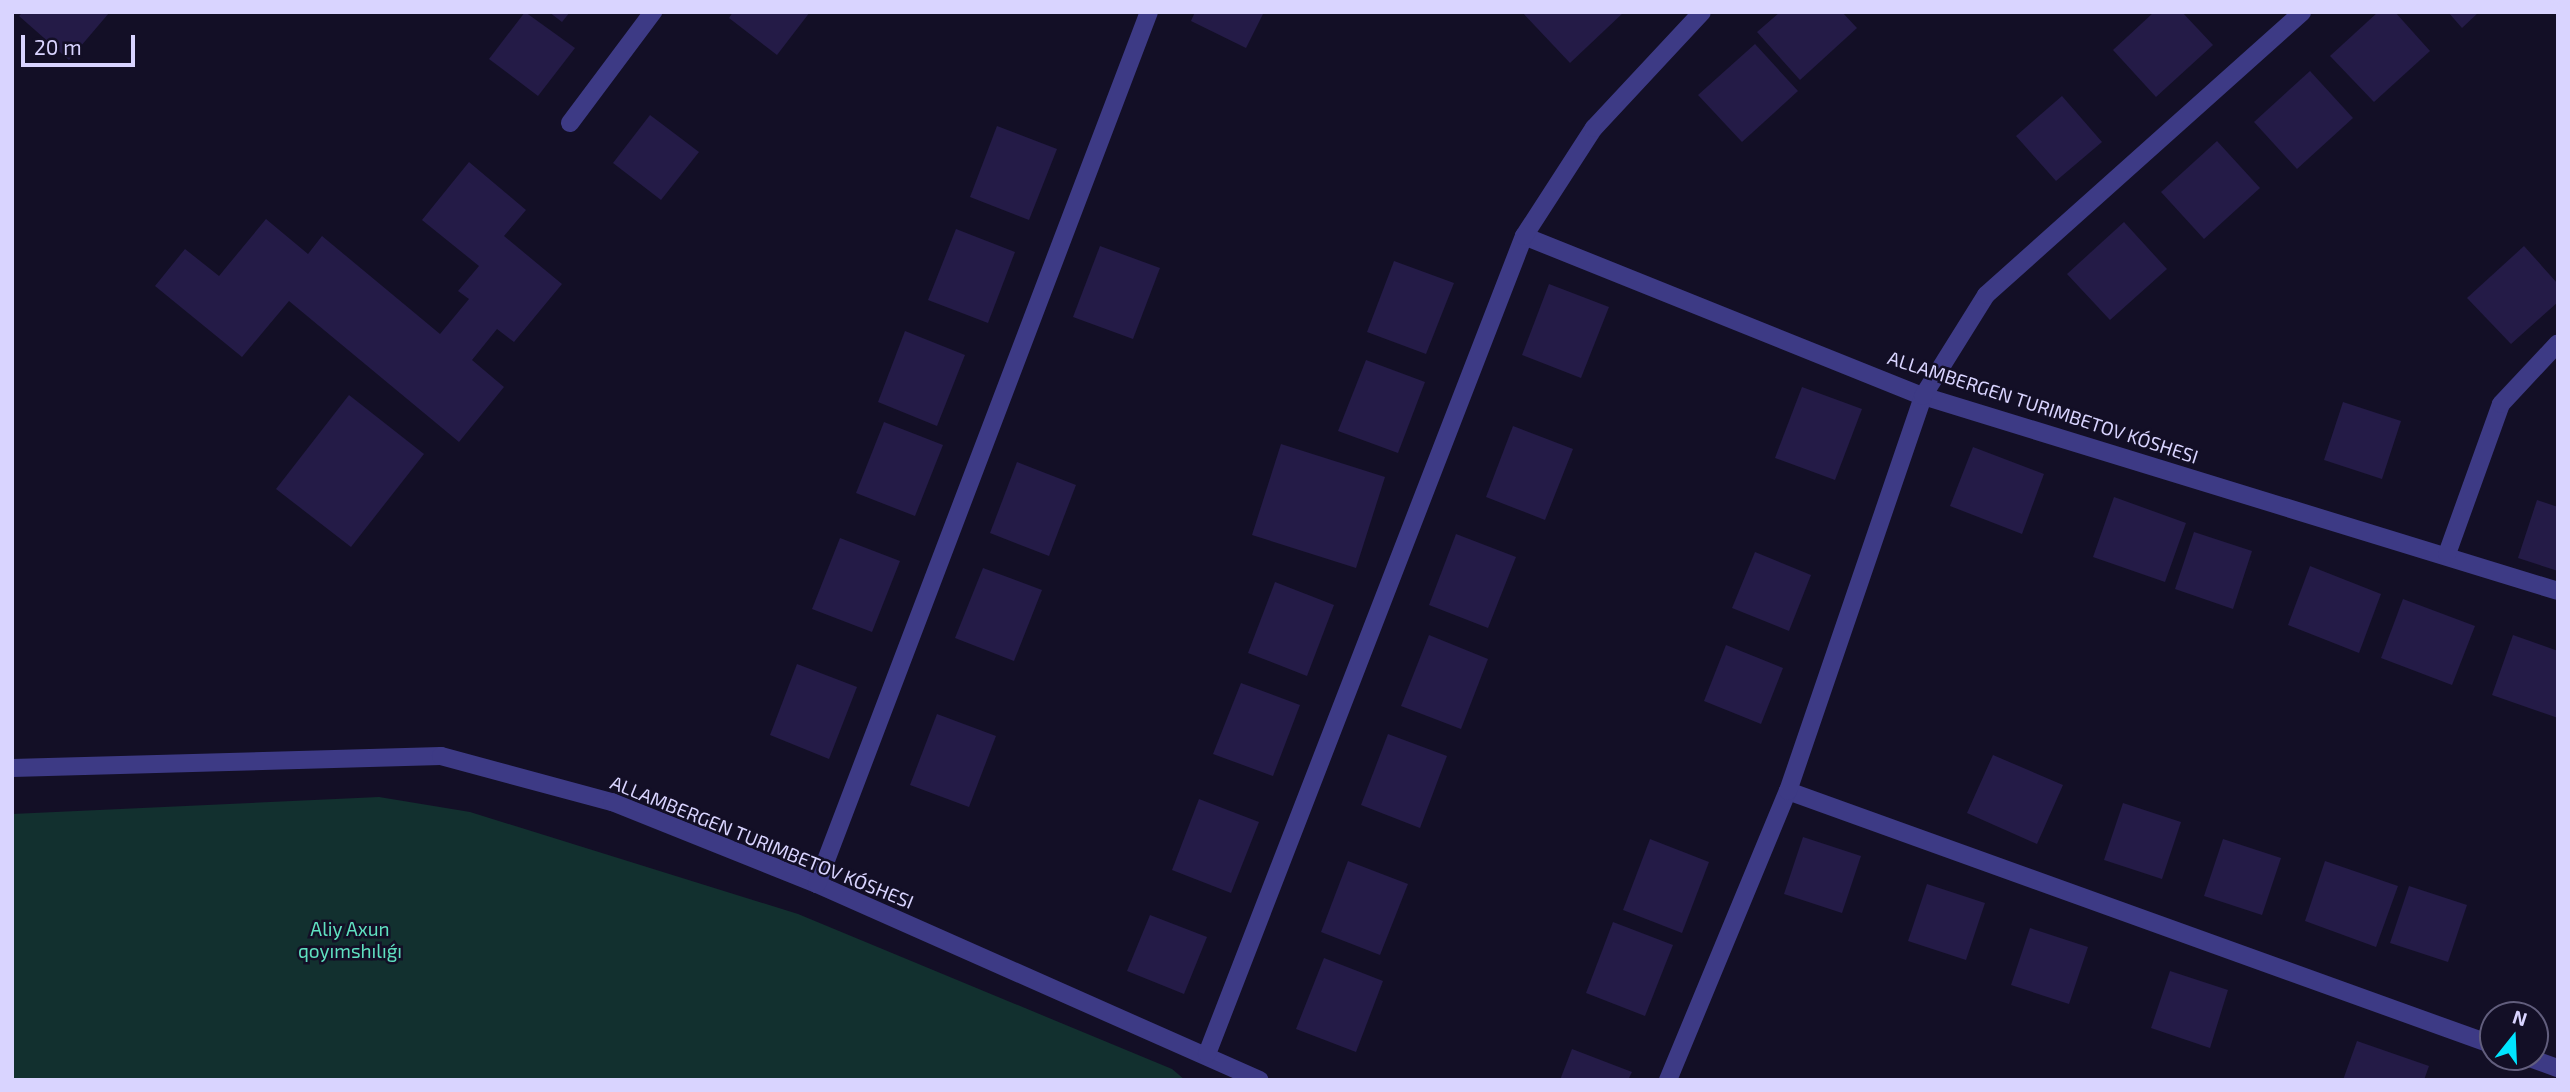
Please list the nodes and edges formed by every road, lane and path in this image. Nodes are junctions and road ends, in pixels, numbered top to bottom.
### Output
1 (653, 12) edge
2 (1149, 12) edge
3 (1702, 12) edge
4 (2302, 12) edge
5 (570, 123) dead end
6 (1524, 236) junction
7 (2558, 343) edge
8 (1923, 396) junction
9 (2447, 554) junction
10 (2558, 591) edge
11 (12, 768) edge
12 (1788, 791) junction
13 (817, 884) junction
14 (2479, 1040) edge
15 (1207, 1054) junction
16 (1260, 1080) edge
17 (1668, 1080) edge

1 - 5 street
2 - 13 street
3 - 6 street
4 - 8 street
6 - 8 street
6 - 15 street
7 - 9 street
8 - 9 street
8 - 12 street
9 - 10 street
11 - 13 street
12 - 14 street
12 - 17 street
13 - 15 street
15 - 16 street

